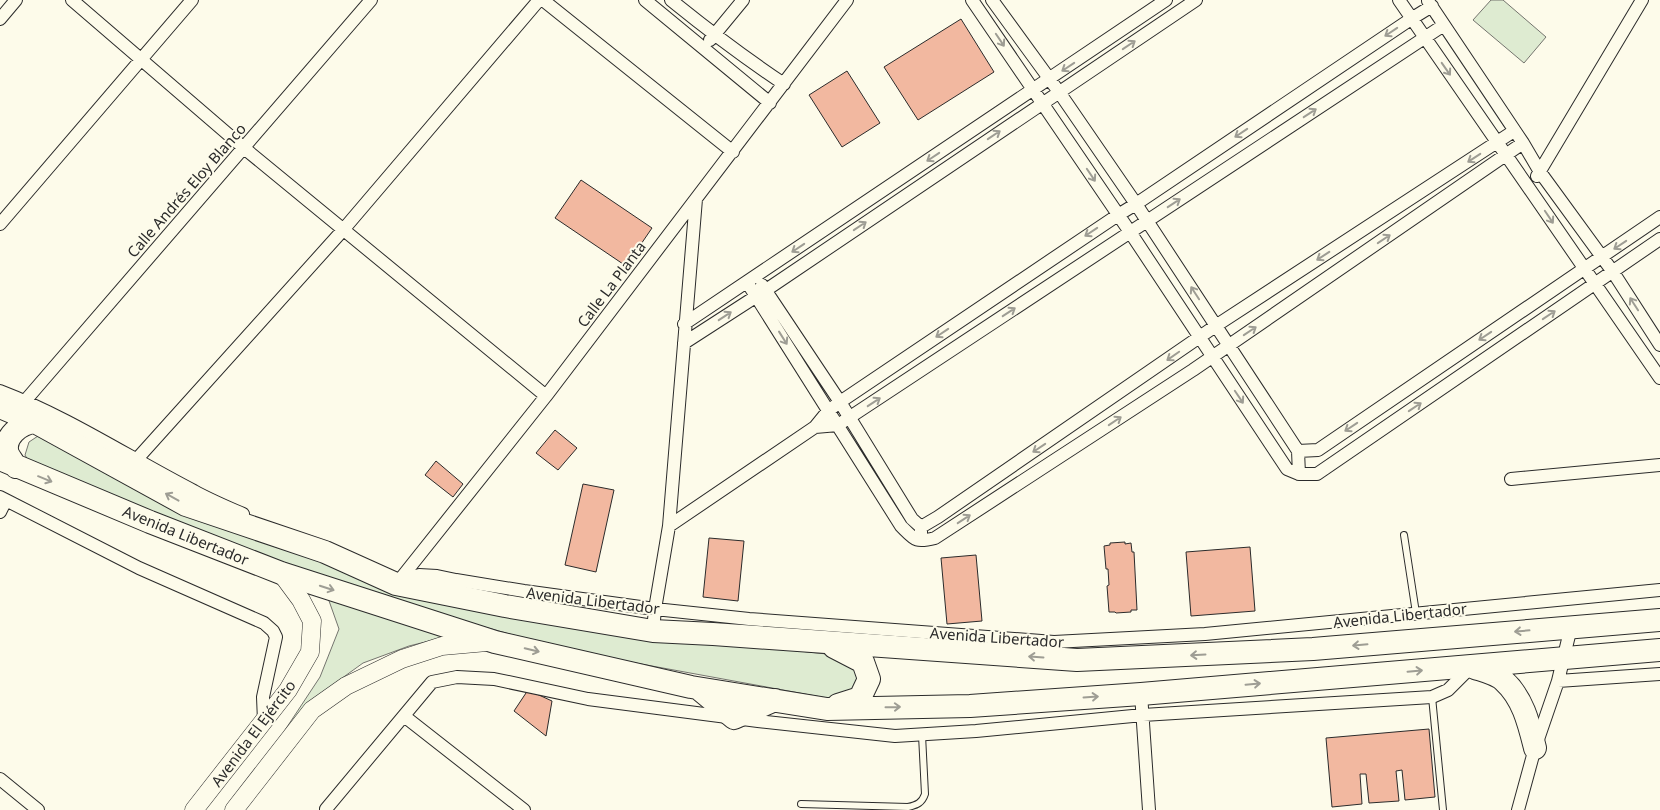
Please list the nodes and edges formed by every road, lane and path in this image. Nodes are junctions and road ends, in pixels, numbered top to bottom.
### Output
1 (16, 0) edge
2 (72, 0) edge
3 (192, 0) edge
4 (371, 0) edge
5 (539, 0) edge
6 (543, 0) edge
7 (645, 0) edge
8 (671, 0) edge
9 (743, 0) edge
10 (847, 0) edge
11 (972, 0) edge
12 (992, 0) edge
13 (1166, 0) edge
14 (1196, 0) edge
15 (1399, 0) edge
16 (1642, 0) edge
17 (1430, 3) edge
18 (0, 19) edge
19 (1411, 19) junction
20 (1444, 25) junction
21 (714, 35) junction
22 (1424, 37) junction
23 (703, 47) junction
24 (141, 59) junction
25 (1049, 79) junction
26 (784, 84) junction
27 (1034, 90) junction
28 (1059, 92) junction
29 (770, 103) junction
30 (1042, 103) junction
31 (1514, 131) junction
32 (1498, 142) junction
33 (1523, 143) junction
34 (244, 148) junction
35 (733, 152) junction
36 (1506, 156) junction
37 (1540, 172) junction
38 (1530, 188) junction
39 (696, 198) junction
40 (1136, 204) junction
41 (1118, 214) junction
42 (1660, 217) edge
43 (1148, 220) junction
44 (0, 224) edge
45 (343, 230) junction
46 (1130, 232) junction
47 (1660, 240) edge
48 (1602, 256) junction
49 (1584, 269) junction
50 (1614, 272) junction
51 (752, 279) junction
52 (1594, 284) junction
53 (761, 293) junction
54 (684, 324) junction
55 (1217, 325) junction
56 (1200, 337) junction
57 (684, 343) junction
58 (1229, 345) junction
59 (1660, 346) edge
60 (1642, 351) junction
61 (1212, 357) junction
62 (1660, 378) edge
63 (0, 391) edge
64 (546, 396) junction
65 (25, 401) junction
66 (840, 402) junction
67 (0, 407) edge
68 (828, 411) junction
69 (850, 418) junction
70 (1082, 419) junction
71 (35, 422) junction
72 (838, 425) junction
73 (815, 427) junction
74 (1095, 435) junction
75 (1298, 451) junction
76 (137, 459) junction
77 (8, 463) edge
78 (1660, 465) edge
79 (1299, 474) junction
80 (1511, 479) dead end
81 (3, 498) edge
82 (0, 512) edge
83 (669, 526) junction
84 (921, 527) junction
85 (1404, 535) dead end
86 (921, 542) junction
87 (325, 552) junction
88 (280, 573) junction
89 (396, 584) junction
90 (1660, 590) edge
91 (655, 609) junction
92 (1416, 613) junction
93 (749, 619) junction
94 (1660, 620) edge
95 (1571, 627) junction
96 (652, 631) junction
97 (713, 634) junction
98 (496, 642) junction
99 (828, 643) junction
100 (1660, 650) edge
101 (1563, 658) junction
102 (1472, 666) junction
103 (1660, 674) edge
104 (1558, 681) junction
105 (698, 688) junction
106 (1432, 697) junction
107 (775, 700) junction
108 (1142, 705) junction
109 (827, 709) junction
110 (404, 716) junction
111 (734, 718) junction
112 (264, 721) junction
113 (922, 735) junction
114 (1535, 748) junction
115 (0, 779) edge
116 (801, 804) dead end
117 (38, 810) edge
118 (194, 810) edge
119 (234, 810) edge
120 (327, 810) edge
121 (524, 810) edge
122 (1149, 810) edge
123 (1443, 810) edge
124 (1518, 810) edge

1 - 18 street
2 - 24 street
3 - 24 street
4 - 34 street, Calle Andrés Eloy Blanco
5 - 45 street
6 - 35 street
7 - 23 street
8 - 21 street
9 - 21 street
10 - 26 street, Calle La Planta
11 -> 27 street
12 - 25 street
13 -> 25 street
28 -> 14 street
15 - 19 street
16 - 37 street
17 - 19 street
17 - 20 street
19 - 22 street
19 -> 40 street
20 - 22 street
20 - 31 street
21 - 23 street
21 - 26 street
22 -> 32 street
43 -> 22 street
23 - 29 street
24 - 34 street
24 - 44 street
25 - 27 street
25 - 28 street
26 - 29 street, Calle La Planta
27 - 30 street
27 -> 51 street
28 - 30 street
28 - 40 street
29 - 35 street, Calle La Planta
30 -> 41 street
53 -> 30 street
31 - 32 street
31 - 33 street
32 - 36 street
32 -> 55 street
33 - 36 street
33 - 37 street
34 - 45 street
34 - 65 street, Calle Andrés Eloy Blanco
35 - 39 street, Calle La Planta
36 - 38 street
58 -> 36 street
37 - 38 street
37 - 48 street
38 -> 49 street
39 - 54 street
39 - 64 street, Calle La Planta
40 - 41 street
40 - 43 street
41 - 46 street
41 -> 66 street
42 -> 48 street
43 - 46 street
55 -> 43 street
45 - 64 street
45 - 76 street
46 - 56 street
69 -> 46 street
47 - 50 street
48 - 49 street
48 - 50 street
49 - 52 street
49 -> 75 street
50 - 52 street
59 -> 50 street
51 - 53 street
51 - 54 street
52 - 60 street
79 -> 52 street
57 -> 53 street
53 - 66 street
53 -> 68 street
54 - 57 street
55 - 56 street
55 - 58 street
56 - 61 street
56 -> 70 street
57 - 83 street
58 - 61 street
58 - 75 street
59 - 60 street
60 - 62 street
74 -> 61 street
61 -> 79 street
63 - 65 street, Avenida Libertador
64 - 89 street, Calle La Planta
65 - 76 street, Avenida Libertador
66 - 68 street
66 - 69 street
67 - 71 highway, Avenida Libertador
68 - 72 street
68 - 73 street
69 - 72 street
69 - 84 street
70 - 74 street
70 -> 84 street
71 - 77 highway
87 -> 71 highway, Avenida Libertador
72 - 73 street
72 - 86 street
73 - 83 street
86 -> 74 street
75 - 79 street
76 - 87 street, Avenida Libertador
77 -> 88 highway, Avenida Libertador
78 - 80 street
81 - 82 street
81 - 112 street
83 - 91 street
84 - 86 street
85 - 92 lane
87 - 89 highway, Avenida Libertador
88 -> 98 highway, Avenida Libertador
88 - 112 street, Avenida El Ejército
89 - 91 street, Avenida Libertador
89 - 96 highway, Avenida Libertador
90 - 92 street, Avenida Libertador
91 - 93 street, Avenida Libertador
91 - 96 street
92 - 93 street, Avenida Libertador
93 - 97 highway
94 - 95 highway, Avenida Libertador
95 -> 99 highway, Avenida Libertador
95 - 101 street
96 - 97 highway, Avenida Libertador
97 - 99 highway, Avenida Libertador
98 -> 105 highway, Avenida Libertador
98 - 119 street
99 - 109 highway
100 - 101 highway, Avenida Libertador
101 - 102 highway, Avenida Libertador
101 - 104 street
102 - 106 street, Avenida Libertador
108 -> 102 highway, Avenida Libertador
102 - 114 highway
103 - 104 street
104 - 114 street
105 - 107 highway, Avenida Libertador
105 - 111 highway
106 - 108 street, Avenida Libertador
106 - 123 lane
107 - 109 highway, Avenida Libertador
107 - 111 highway
109 -> 108 highway, Avenida Libertador
108 - 113 street, Avenida Libertador
108 - 122 street
110 - 111 street, Avenida Libertador
110 - 120 street, Avenida Libertador
110 - 121 street
111 - 113 street, Avenida Libertador
112 - 118 street, Avenida El Ejército
113 - 116 lane
114 - 124 street
115 - 117 street

